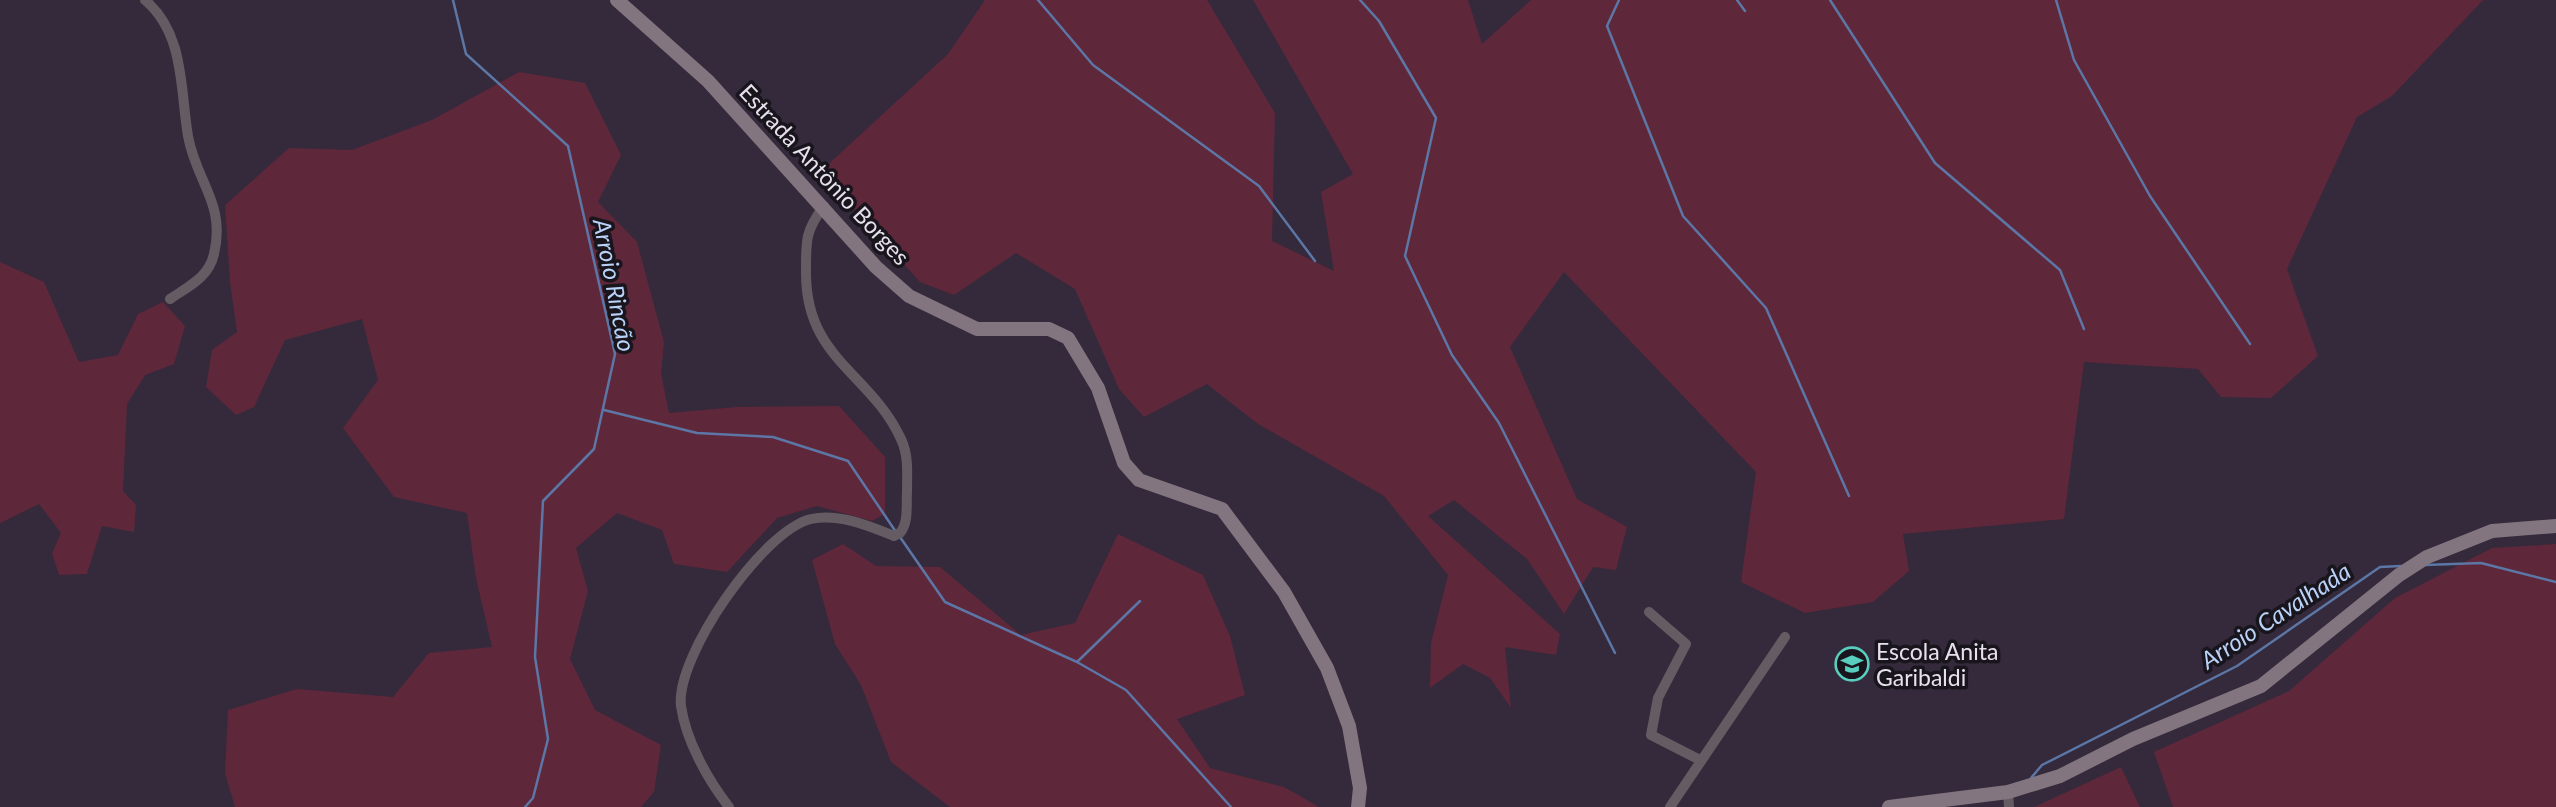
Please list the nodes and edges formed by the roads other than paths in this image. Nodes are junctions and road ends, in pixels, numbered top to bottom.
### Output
1 (145, 0) edge
2 (617, 0) edge
3 (824, 206) junction
4 (170, 299) dead end
5 (2556, 526) edge
6 (1649, 612) dead end
7 (1786, 637) dead end
8 (1700, 760) junction
9 (2011, 797) edge
10 (729, 807) edge
11 (1358, 807) edge
12 (1670, 807) edge
13 (1889, 807) edge

1 - 4 street
2 - 3 street, Estrada Antônio Borges
3 - 10 street
3 - 11 street, Estrada Antônio Borges
5 - 9 street
6 - 8 street
7 - 8 street
8 - 12 street
9 - 13 street

